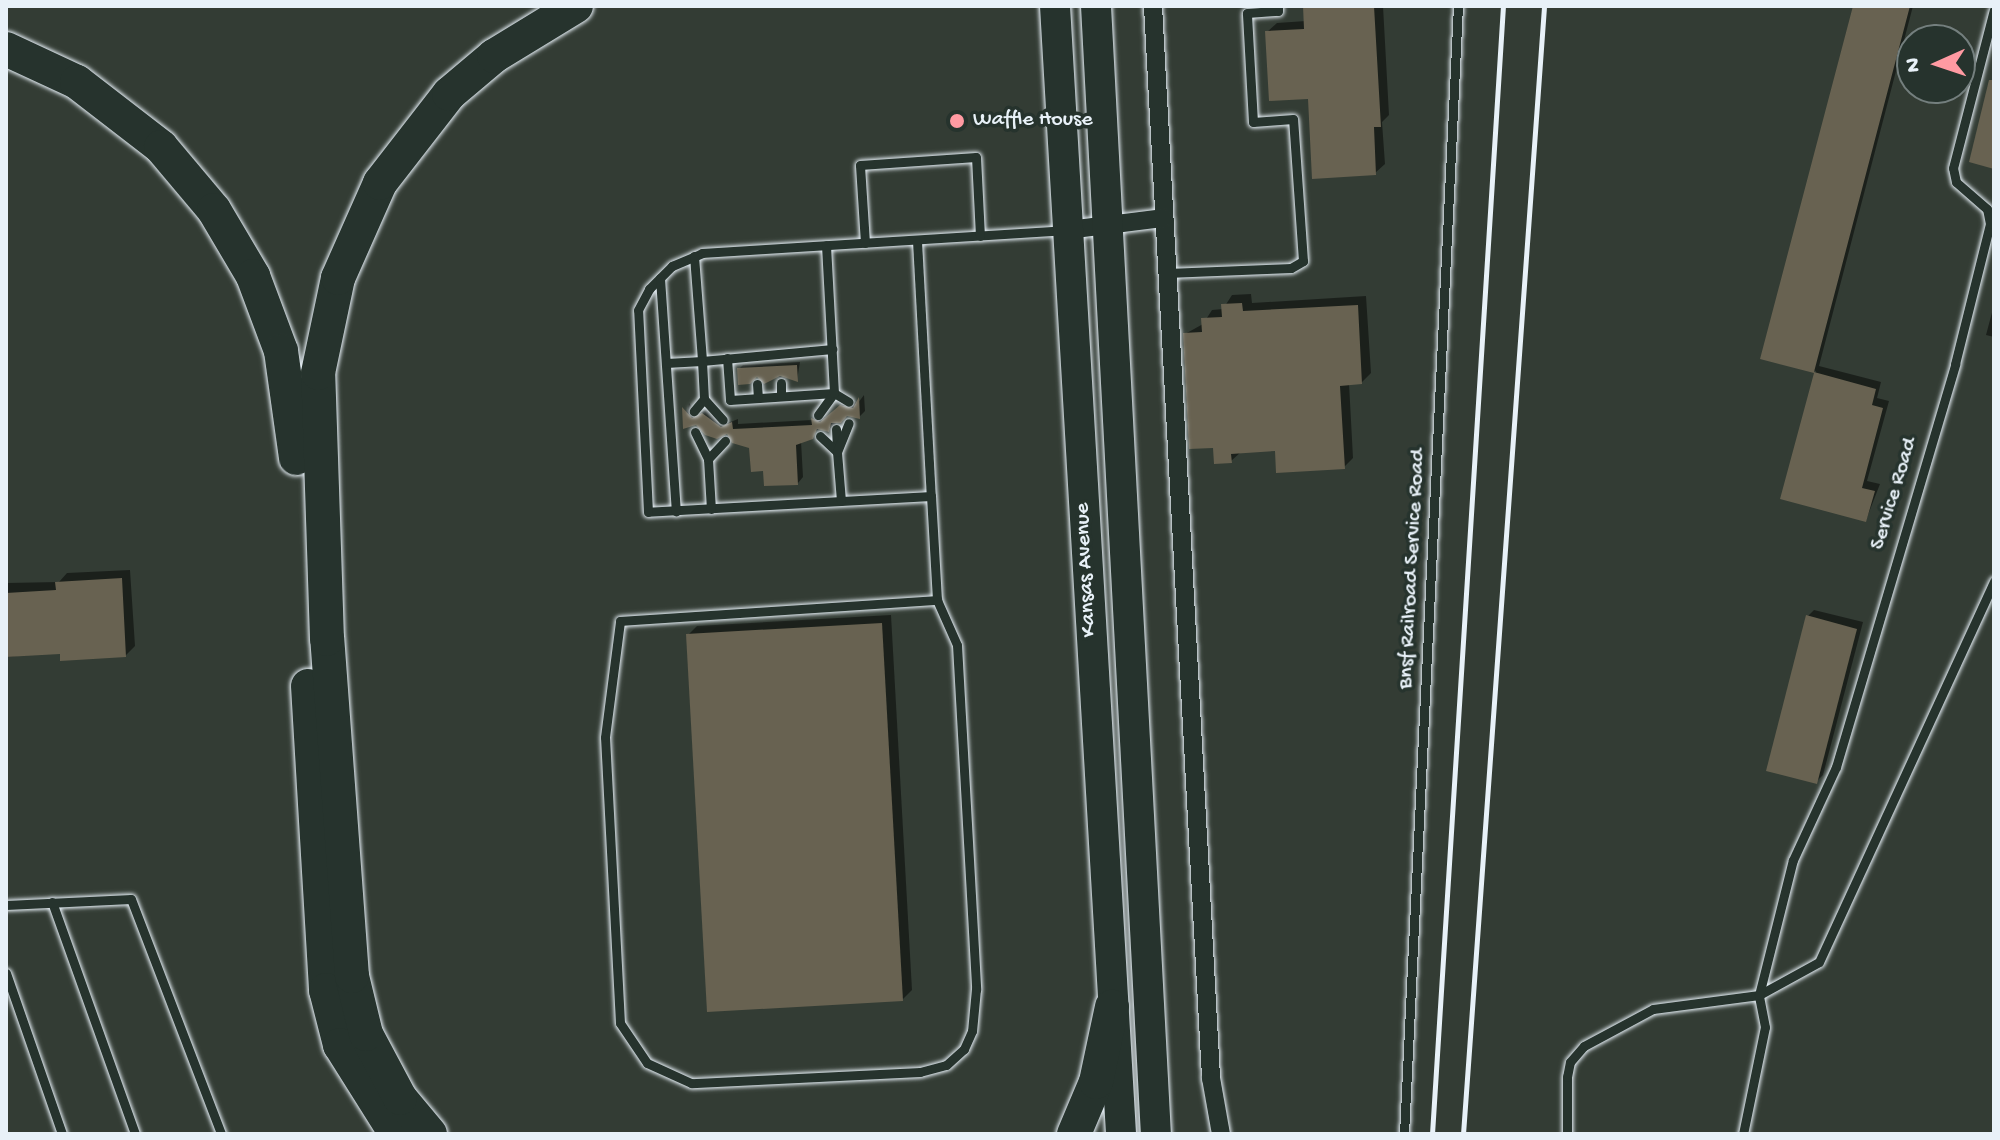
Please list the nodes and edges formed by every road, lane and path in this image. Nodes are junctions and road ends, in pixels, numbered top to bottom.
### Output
1 (576, 6) edge
2 (1055, 6) edge
3 (1096, 6) edge
4 (1153, 6) edge
5 (1278, 6) edge
6 (1458, 6) edge
7 (1994, 10) edge
8 (6, 49) edge
9 (1163, 218) junction
10 (1112, 223) junction
11 (1068, 230) junction
12 (980, 236) junction
13 (917, 241) junction
14 (865, 243) junction
15 (826, 245) junction
16 (694, 256) junction
17 (1167, 273) junction
18 (660, 278) junction
19 (832, 349) junction
20 (779, 354) junction
21 (755, 356) junction
22 (727, 358) junction
23 (702, 361) junction
24 (666, 363) junction
25 (779, 366) dead end
26 (756, 367) dead end
27 (781, 383) dead end
28 (757, 384) dead end
29 (834, 393) junction
30 (781, 396) junction
31 (758, 398) junction
32 (704, 399) junction
33 (849, 402) dead end
34 (835, 408) dead end
35 (694, 411) dead end
36 (705, 414) dead end
37 (818, 415) dead end
38 (723, 420) dead end
39 (849, 423) dead end
40 (836, 429) dead end
41 (695, 432) dead end
42 (706, 435) dead end
43 (820, 436) dead end
44 (725, 441) dead end
45 (837, 452) junction
46 (708, 459) junction
47 (931, 496) junction
48 (841, 501) junction
49 (711, 509) junction
50 (676, 511) junction
51 (1994, 581) edge
52 (937, 600) junction
53 (52, 902) junction
54 (6, 905) edge
55 (6, 973) edge
56 (1759, 995) junction
57 (1112, 1007) junction
58 (62, 1134) edge
59 (135, 1134) edge
60 (221, 1134) edge
61 (396, 1134) edge
62 (430, 1134) edge
63 (1074, 1134) edge
64 (1121, 1134) edge
65 (1156, 1134) edge
66 (1221, 1134) edge
67 (1404, 1134) edge
68 (1567, 1134) edge
69 (1743, 1134) edge

1 - 62 highway
2 - 11 main road, Kansas Avenue
3 - 10 main road, Kansas Avenue
4 - 9 street
5 - 17 lane
6 - 67 lane, Bnsf Railroad Service Road
7 - 56 lane, Service Road
8 - 61 highway
9 - 10 street
9 - 17 street
10 - 11 street
10 - 65 main road, Kansas Avenue
11 - 12 lane
11 - 57 main road, Kansas Avenue
12 - 13 lane
12 - 14 lane
13 - 14 lane
13 - 47 lane
14 - 15 lane
15 - 16 lane
15 - 19 lane
16 - 18 lane
16 - 23 lane
17 - 66 street
18 - 24 lane
18 - 50 lane
19 - 20 lane
19 - 29 lane
20 - 21 lane
20 - 25 lane
21 - 22 lane
21 - 26 lane
22 - 23 lane
22 - 31 lane
23 - 24 lane
23 - 32 lane
24 - 50 lane
27 - 30 lane
28 - 31 lane
29 - 30 lane
29 - 33 lane
29 - 34 lane
29 - 37 lane
30 - 31 lane
32 - 35 lane
32 - 36 lane
32 - 38 lane
39 - 45 lane
40 - 45 lane
41 - 46 lane
42 - 46 lane
43 - 45 lane
44 - 46 lane
45 - 48 lane
46 - 49 lane
47 - 48 lane
47 - 52 lane
48 - 49 lane
49 - 50 lane
51 - 56 lane
52 - 52 lane
53 - 54 lane
53 - 59 lane
53 - 60 lane
55 - 58 lane
56 - 68 lane
56 - 69 lane
57 - 63 highway
57 - 64 main road, Kansas Avenue

